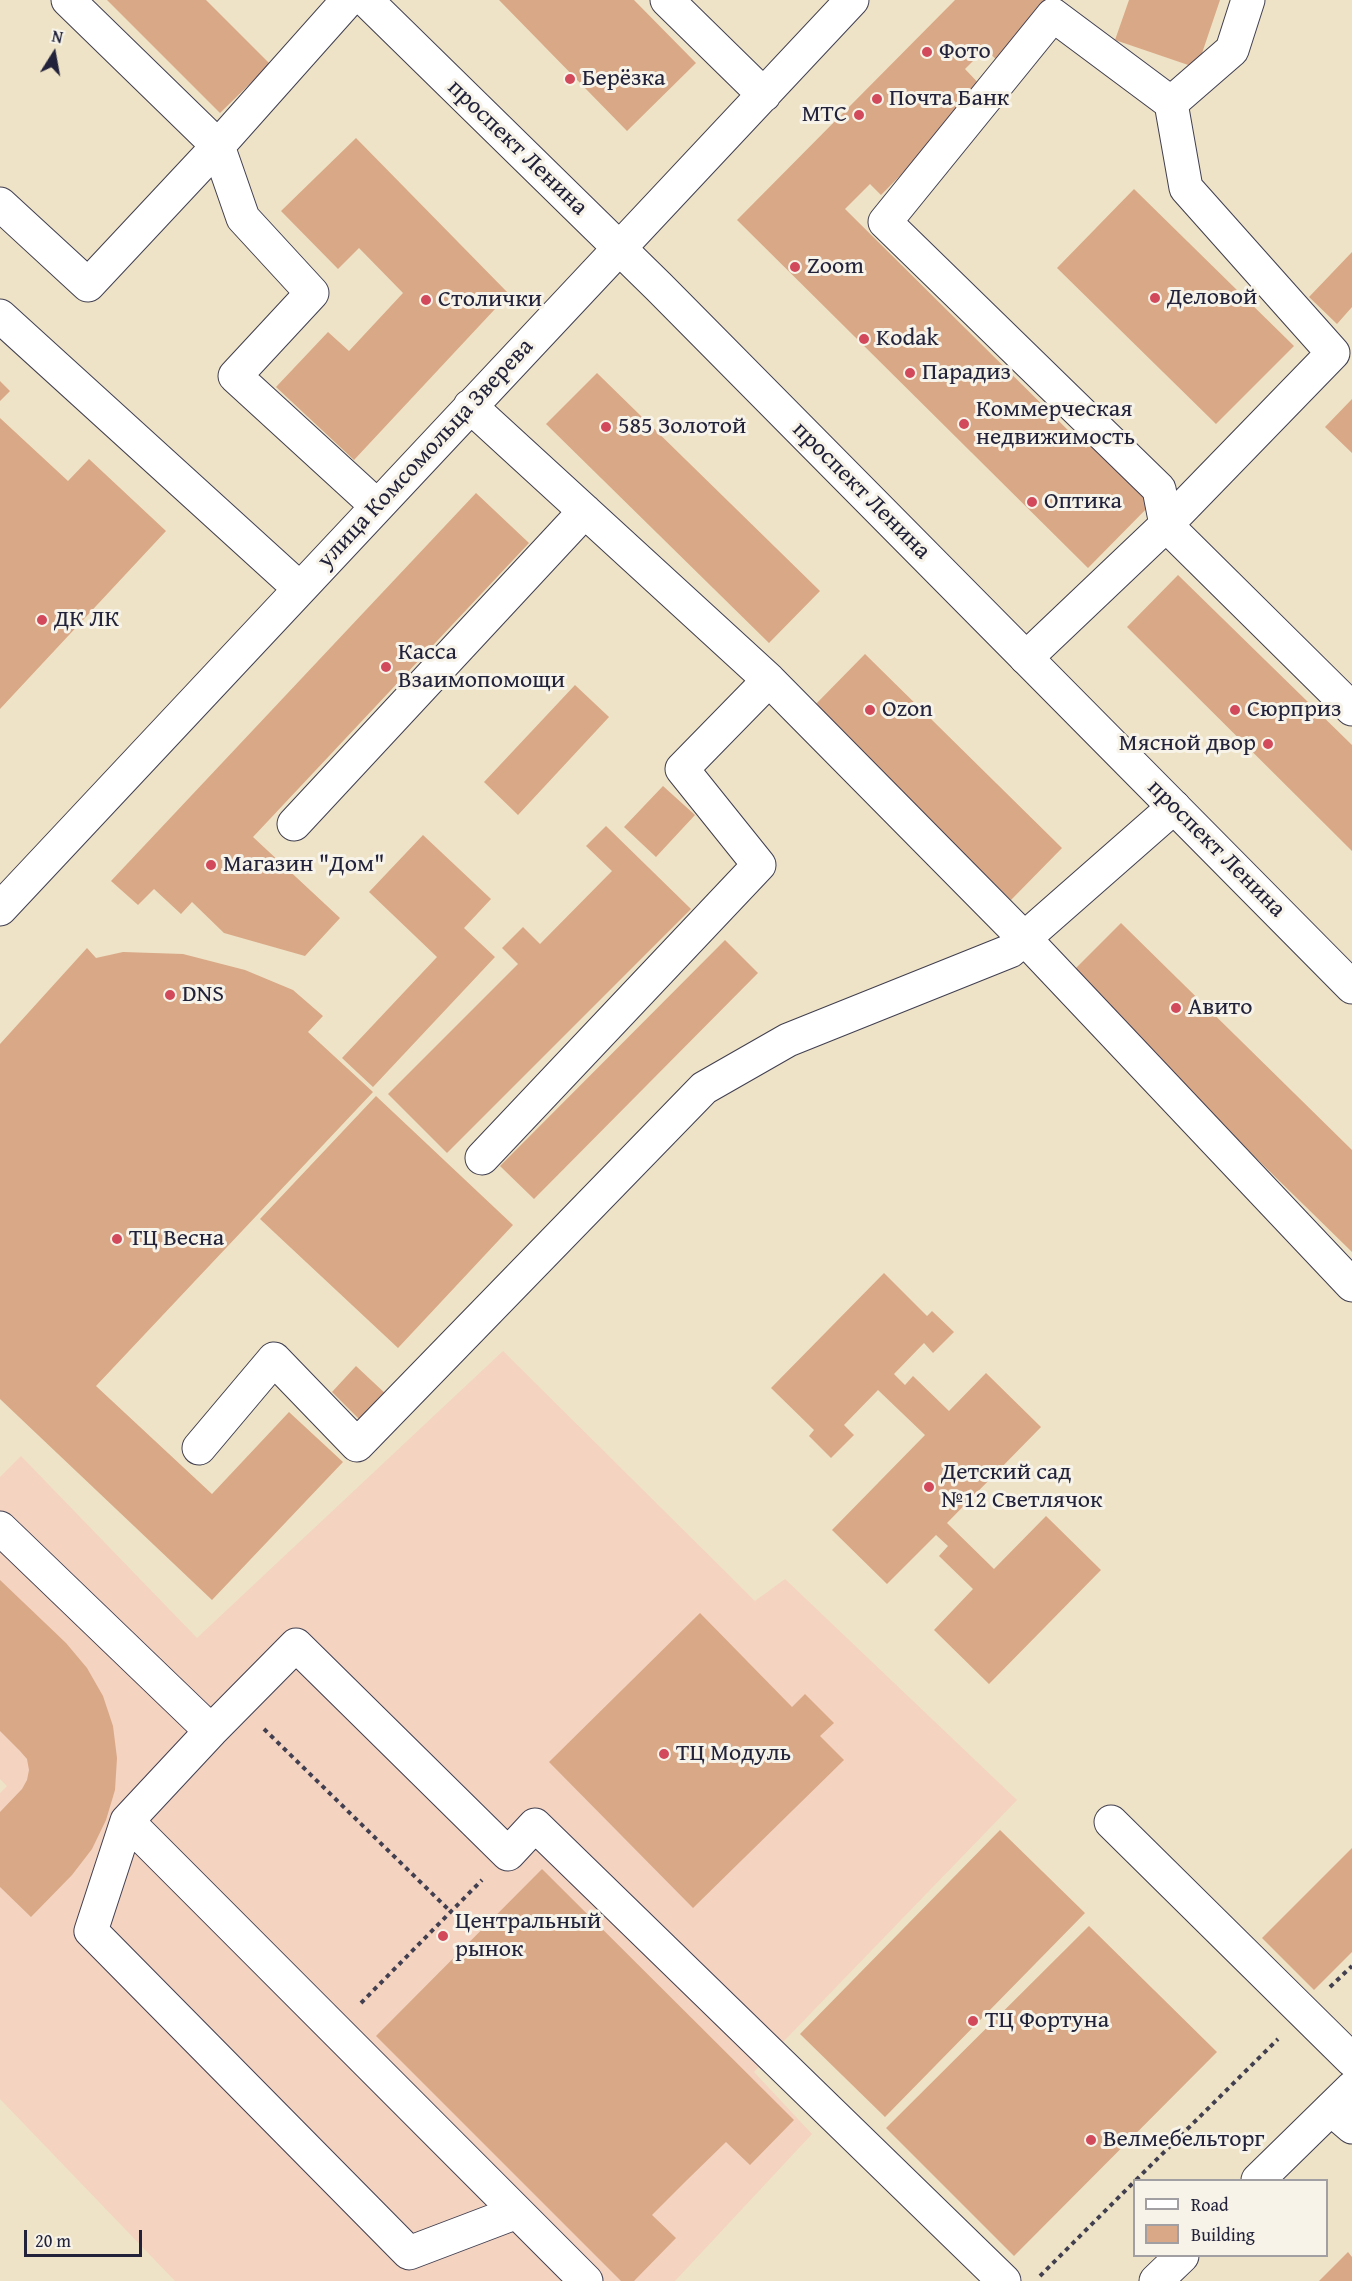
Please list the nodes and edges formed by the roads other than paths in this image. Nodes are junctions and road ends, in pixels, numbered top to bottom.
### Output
1 (68, 0) edge
2 (348, 0) edge
3 (366, 0) edge
4 (667, 0) edge
5 (852, 0) edge
6 (1248, 0) edge
7 (764, 95) junction
8 (1171, 104) junction
9 (218, 146) junction
10 (0, 204) edge
11 (619, 249) junction
12 (0, 316) edge
13 (470, 406) junction
14 (377, 506) junction
15 (585, 511) junction
16 (1166, 525) junction
17 (299, 588) junction
18 (1026, 658) junction
19 (769, 680) junction
20 (1352, 710) edge
21 (1174, 807) junction
22 (294, 824) dead end
23 (0, 909) edge
24 (1025, 939) junction
25 (1352, 987) edge
26 (482, 1158) dead end
27 (1352, 1285) edge
28 (199, 1448) dead end
29 (0, 1528) edge
30 (211, 1731) junction
31 (127, 1821) junction
32 (1111, 1822) dead end
33 (1352, 2060) edge
34 (1345, 2108) edge
35 (1260, 2179) edge
36 (517, 2212) junction
37 (1181, 2257) edge
38 (586, 2281) edge
39 (1004, 2281) edge
40 (1156, 2281) edge

1 - 9 main road
2 - 9 main road
3 - 11 main road, проспект Ленина
4 - 7 main road
5 - 7 main road, улица Комсомольца Зверева
6 - 8 main road
7 - 11 main road, улица Комсомольца Зверева
8 - 16 main road
8 - 16 main road
9 - 10 main road
9 - 14 main road
11 - 13 main road, улица Комсомольца Зверева
11 - 18 main road, проспект Ленина
12 - 17 main road
13 - 14 main road, улица Комсомольца Зверева
13 - 15 main road
14 - 17 main road, улица Комсомольца Зверева
15 - 19 main road
15 - 22 main road
16 - 18 main road
16 - 20 main road
17 - 23 main road, улица Комсомольца Зверева
18 - 21 main road, проспект Ленина
19 - 24 main road
19 - 26 main road
21 - 24 main road
21 - 25 main road, проспект Ленина
24 - 27 main road
24 - 28 main road
29 - 30 main road
30 - 31 main road
30 - 39 main road
31 - 36 main road
31 - 36 main road
32 - 33 main road
34 - 35 main road
36 - 38 main road
37 - 40 main road

